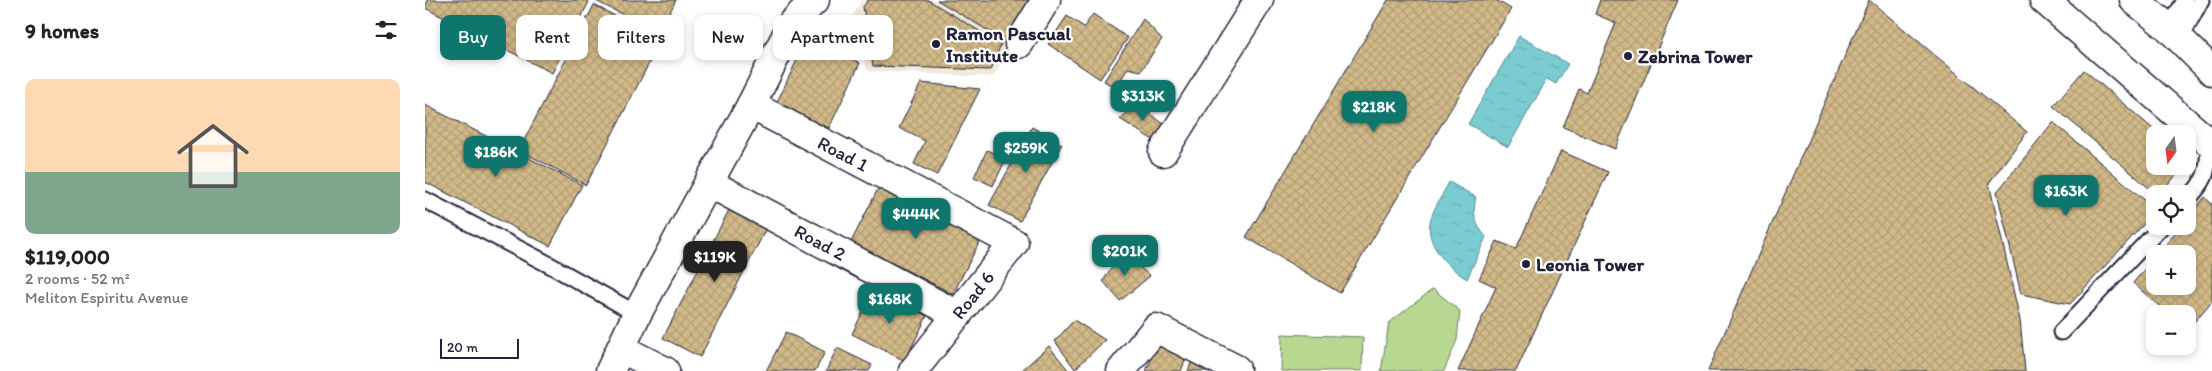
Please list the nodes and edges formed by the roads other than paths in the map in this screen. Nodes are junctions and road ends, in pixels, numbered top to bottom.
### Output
1 (815, 0) edge
2 (1046, 0) edge
3 (1259, 0) edge
4 (2044, 0) edge
5 (2134, 0) edge
6 (2185, 0) edge
7 (2201, 0) edge
8 (2175, 34) junction
9 (1019, 44) dead end
10 (2211, 66) edge
11 (751, 105) junction
12 (2211, 144) edge
13 (1163, 152) dead end
14 (709, 183) junction
15 (2196, 189) edge
16 (425, 200) edge
17 (2153, 235) edge
18 (1015, 243) joint
19 (637, 314) junction
20 (958, 315) junction
21 (2061, 332) dead end
22 (616, 360) edge
23 (1236, 369) dead end
24 (665, 371) edge
25 (913, 371) edge
26 (1121, 371) edge

1 - 11 street
2 - 9 street
3 - 13 street
4 - 12 street
5 - 8 street
6 - 8 lane
7 - 8 lane
8 - 10 street
11 - 14 street
11 - 18 street, Road 1
12 - 15 lane
14 - 19 street
14 - 20 street, Road 2
16 - 19 lane
17 - 21 lane
18 - 20 street, Road 6
19 - 22 street
20 - 25 street, Road 6
22 - 24 street
23 - 26 street

